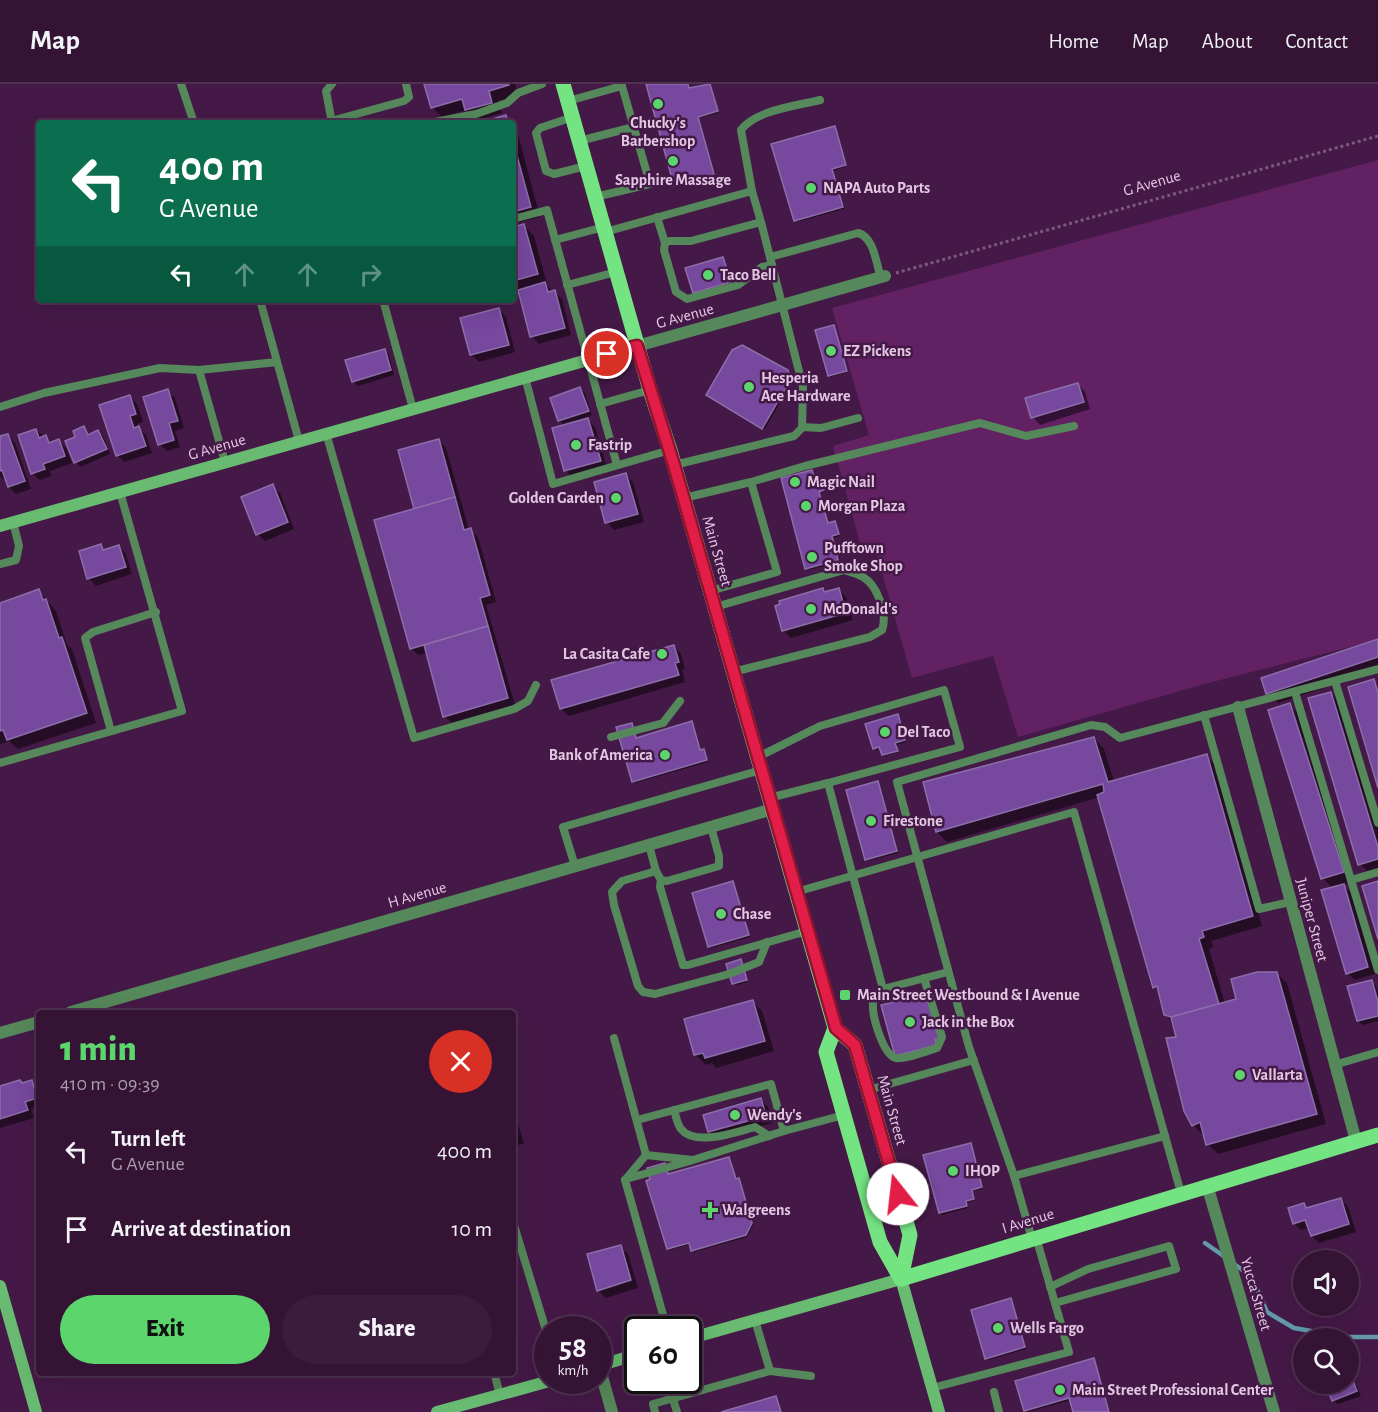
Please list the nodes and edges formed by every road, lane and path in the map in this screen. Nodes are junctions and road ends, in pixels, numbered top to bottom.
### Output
1 (181, 84) edge
2 (332, 84) edge
3 (406, 84) edge
4 (542, 84) edge
5 (563, 84) edge
6 (622, 85) edge
7 (820, 100) dead end
8 (568, 101) junction
9 (573, 117) junction
10 (193, 120) edge
11 (332, 120) edge
12 (339, 120) edge
13 (451, 120) edge
14 (634, 127) junction
15 (1378, 136) edge
16 (579, 141) junction
17 (586, 166) junction
18 (752, 190) junction
19 (595, 197) junction
20 (657, 217) junction
21 (516, 218) edge
22 (761, 222) junction
23 (604, 230) junction
24 (555, 240) junction
25 (664, 246) junction
26 (771, 261) junction
27 (616, 272) junction
28 (883, 277) junction
29 (567, 285) junction
30 (261, 303) edge
31 (384, 303) edge
32 (784, 305) junction
33 (637, 346) junction
34 (588, 359) junction
35 (277, 362) junction
36 (200, 370) junction
37 (525, 377) junction
38 (650, 390) junction
39 (600, 404) junction
40 (0, 407) edge
41 (413, 409) junction
42 (858, 418) dead end
43 (1074, 426) dead end
44 (802, 427) junction
45 (326, 434) junction
46 (298, 441) junction
47 (670, 450) junction
48 (225, 462) junction
49 (617, 465) junction
50 (674, 465) junction
51 (751, 482) junction
52 (120, 492) junction
53 (684, 498) junction
54 (13, 522) junction
55 (0, 526) edge
56 (0, 564) edge
57 (710, 591) junction
58 (715, 607) junction
59 (157, 616) junction
60 (1378, 671) edge
61 (733, 672) junction
62 (1335, 681) junction
63 (536, 685) dead end
64 (1295, 692) junction
65 (680, 702) dead end
66 (1238, 707) junction
67 (1204, 715) junction
68 (111, 731) junction
69 (611, 738) dead end
70 (0, 763) edge
71 (760, 764) junction
72 (828, 783) junction
73 (771, 803) junction
74 (1378, 823) edge
75 (711, 827) junction
76 (649, 844) junction
77 (916, 858) junction
78 (575, 866) junction
79 (656, 872) junction
80 (1378, 872) edge
81 (852, 876) junction
82 (661, 880) junction
83 (1351, 880) junction
84 (796, 892) junction
85 (1290, 902) junction
86 (807, 931) junction
87 (767, 942) junction
88 (1378, 970) edge
89 (948, 972) junction
90 (924, 978) junction
91 (883, 989) junction
92 (78, 1010) edge
93 (36, 1023) edge
94 (836, 1028) junction
95 (0, 1033) edge
96 (614, 1038) dead end
97 (1378, 1052) edge
98 (974, 1060) junction
99 (1334, 1065) junction
100 (868, 1090) junction
101 (674, 1110) junction
102 (844, 1115) junction
103 (637, 1120) junction
104 (784, 1131) junction
105 (1378, 1135) edge
106 (769, 1136) junction
107 (1165, 1136) junction
108 (1356, 1141) junction
109 (646, 1155) junction
110 (693, 1160) junction
111 (1014, 1176) junction
112 (625, 1180) junction
113 (1207, 1185) junction
114 (1181, 1193) junction
115 (516, 1232) edge
116 (1034, 1238) junction
117 (901, 1279) junction
118 (0, 1286) edge
119 (1050, 1287) junction
120 (1055, 1303) junction
121 (542, 1316) edge
122 (663, 1316) edge
123 (755, 1320) junction
124 (702, 1335) edge
125 (770, 1371) junction
126 (495, 1376) edge
127 (811, 1376) dead end
128 (534, 1385) edge
129 (932, 1388) junction
130 (994, 1392) dead end
131 (607, 1394) edge
132 (500, 1395) junction
133 (673, 1399) junction
134 (36, 1412) edge
135 (437, 1412) edge
136 (612, 1412) edge
137 (655, 1412) edge
138 (677, 1412) edge
139 (939, 1412) edge
140 (999, 1412) edge
141 (1274, 1412) edge

1 - 10 lane
2 - 11 lane
3 - 12 lane
4 - 13 lane
5 - 8 main road, Main Street
6 - 8 lane
6 - 14 lane
7 - 18 lane
8 - 9 main road, Main Street
9 - 16 main road, Main Street
9 - 17 lane
14 - 16 lane
14 - 19 lane
15 - 28 path, G Avenue
16 - 17 main road, Main Street
17 - 19 main road, Main Street
18 - 20 lane
18 - 22 lane
19 - 23 main road, Main Street
20 - 23 lane
20 - 25 lane
21 - 24 lane
22 - 25 lane
22 - 26 lane
23 - 24 lane
23 - 27 main road, Main Street
24 - 29 lane
25 - 26 lane
26 - 28 lane
26 - 32 lane
27 - 29 lane
27 - 33 main road, Main Street
28 - 32 street, G Avenue
29 - 34 lane
30 - 35 lane
31 - 41 lane
32 - 33 street, G Avenue
32 - 44 lane
33 - 34 street, G Avenue
33 - 38 main road, Main Street
34 - 37 street, G Avenue
34 - 39 lane
35 - 36 lane
35 - 46 lane
36 - 40 lane
36 - 48 lane
37 - 41 street, G Avenue
37 - 49 lane
38 - 39 lane
38 - 47 main road, Main Street
39 - 49 lane
41 - 45 street, G Avenue
42 - 44 lane
43 - 51 lane
44 - 50 lane
45 - 46 street, G Avenue
45 - 63 lane
46 - 48 street, G Avenue
47 - 49 lane
47 - 50 main road, Main Street
48 - 52 street, G Avenue
50 - 53 main road, Main Street
51 - 53 lane
51 - 57 lane
52 - 54 street, G Avenue
52 - 59 lane
53 - 57 main road, Main Street
54 - 55 street, G Avenue
54 - 56 lane
57 - 58 main road, Main Street
58 - 61 main road, Main Street
58 - 61 lane
59 - 68 lane
59 - 68 lane
60 - 62 lane
61 - 71 main road, Main Street
62 - 64 lane
62 - 74 lane
64 - 66 lane
64 - 83 lane
65 - 69 lane
66 - 67 lane
66 - 85 street, Juniper Street
67 - 77 lane
67 - 85 lane
68 - 70 lane
71 - 72 lane
71 - 73 main road, Main Street
71 - 78 lane
72 - 73 lane
72 - 81 lane
73 - 75 street, H Avenue
73 - 84 main road, Main Street
75 - 76 street, H Avenue
75 - 82 lane
76 - 78 street, H Avenue
76 - 79 lane
77 - 81 lane
77 - 89 lane
77 - 107 lane
78 - 92 street, H Avenue
79 - 82 lane
79 - 87 lane
80 - 83 lane
81 - 84 lane
81 - 91 lane
82 - 87 lane
83 - 88 lane
84 - 86 main road, Main Street
85 - 99 street, Juniper Street
86 - 87 lane
86 - 94 main road, Main Street
89 - 90 lane
89 - 98 lane
90 - 91 lane
90 - 91 lane
93 - 95 street
94 - 100 main road, Main Street
94 - 102 main road, Main Street
96 - 103 lane
97 - 99 lane
98 - 100 lane
98 - 111 lane
99 - 108 street, Juniper Street
100 - 117 main road, Main Street
101 - 103 lane
101 - 104 lane
101 - 106 lane
102 - 104 lane
102 - 117 main road, Main Street
103 - 109 lane
104 - 106 lane
105 - 108 main road, I Avenue
106 - 110 lane
107 - 111 lane
107 - 114 lane
108 - 113 main road, I Avenue
109 - 110 lane
109 - 112 lane
110 - 112 lane
111 - 116 lane
112 - 122 lane
113 - 114 main road, I Avenue
113 - 141 street, Yucca Street
114 - 116 main road, I Avenue
115 - 121 lane
116 - 117 main road, I Avenue
116 - 119 lane
117 - 123 street, I Avenue
117 - 129 street, Main Street
118 - 134 street
119 - 120 lane
119 - 120 lane
120 - 129 lane
123 - 124 street, I Avenue
123 - 125 lane
125 - 127 lane
125 - 133 lane
126 - 132 lane
128 - 132 street
129 - 139 street, Main Street
130 - 140 lane
131 - 136 street
132 - 135 street
133 - 137 lane
133 - 138 lane

